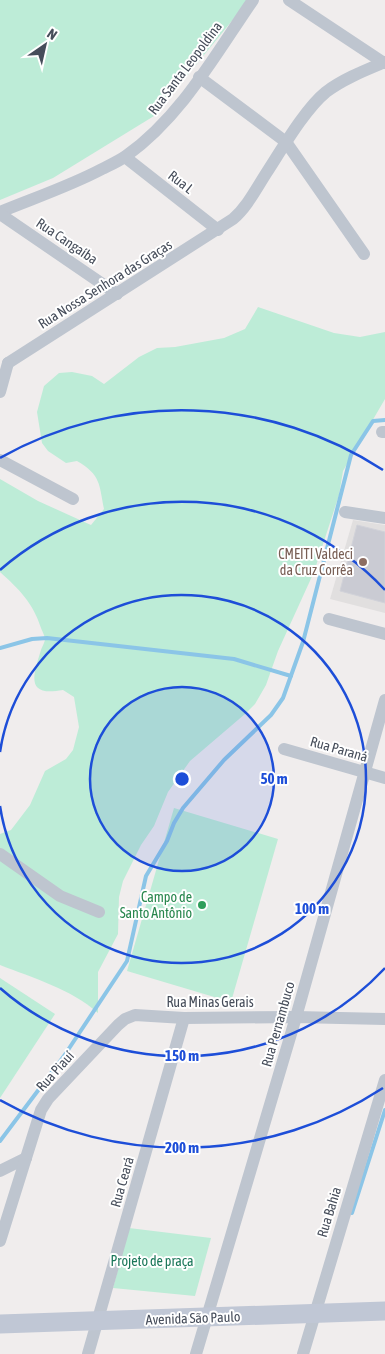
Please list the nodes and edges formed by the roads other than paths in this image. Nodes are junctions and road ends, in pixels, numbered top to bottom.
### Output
1 (253, 0) edge
2 (289, 0) edge
3 (384, 62) edge
4 (199, 77) junction
5 (286, 142) junction
6 (125, 157) junction
7 (0, 213) edge
8 (218, 230) junction
9 (364, 254) dead end
10 (117, 294) junction
11 (4, 360) edge
12 (0, 392) edge
13 (0, 460) edge
14 (73, 499) dead end
15 (345, 512) dead end
16 (385, 518) edge
17 (329, 618) dead end
18 (385, 634) edge
19 (385, 700) edge
20 (284, 749) dead end
21 (365, 772) junction
22 (385, 778) edge
23 (0, 854) edge
24 (99, 912) dead end
25 (296, 1017) junction
26 (184, 1018) junction
27 (385, 1018) edge
28 (125, 1019) joint
29 (385, 1080) edge
30 (26, 1158) junction
31 (0, 1171) edge
32 (0, 1241) edge
33 (385, 1311) edge
34 (314, 1313) junction
35 (206, 1318) junction
36 (98, 1321) junction
37 (0, 1324) edge
38 (88, 1354) edge
39 (196, 1354) edge
40 (303, 1354) edge

1 - 4 street, Rua Santa Leopoldina
2 - 3 street
3 - 5 street, Rua Nossa Senhora das Graças
4 - 5 street
4 - 6 street, Rua Santa Leopoldina
5 - 8 street, Rua Nossa Senhora das Graças
5 - 9 street
6 - 7 street, Rua Santa Leopoldina
6 - 8 street, Rua L
7 - 10 street, Rua Cangaíba
8 - 10 street, Rua Nossa Senhora das Graças
10 - 11 street, Rua Nossa Senhora das Graças
11 - 12 street
13 - 14 street
15 - 16 street
17 - 18 street
19 - 21 street, Rua Pernambuco
20 - 21 street, Rua Paraná
21 - 22 street, Rua Paraná
21 - 25 street, Rua Pernambuco
23 - 24 street
25 - 26 street, Rua Minas Gerais
25 - 27 street, Rua Minas Gerais
25 - 35 street, Rua Pernambuco
26 - 28 street, Rua Minas Gerais
26 - 36 street, Rua Ceará
28 - 30 street, Rua Piauí
29 - 34 street, Rua Bahia
30 - 31 street
30 - 32 street, Rua Piauí
33 - 34 street, Avenida São Paulo
34 - 35 street, Avenida São Paulo
34 - 40 street, Rua Bahia
35 - 36 street, Avenida São Paulo
35 - 39 street, Rua Pernambuco
36 - 37 street, Avenida São Paulo
36 - 38 street, Rua Ceará

